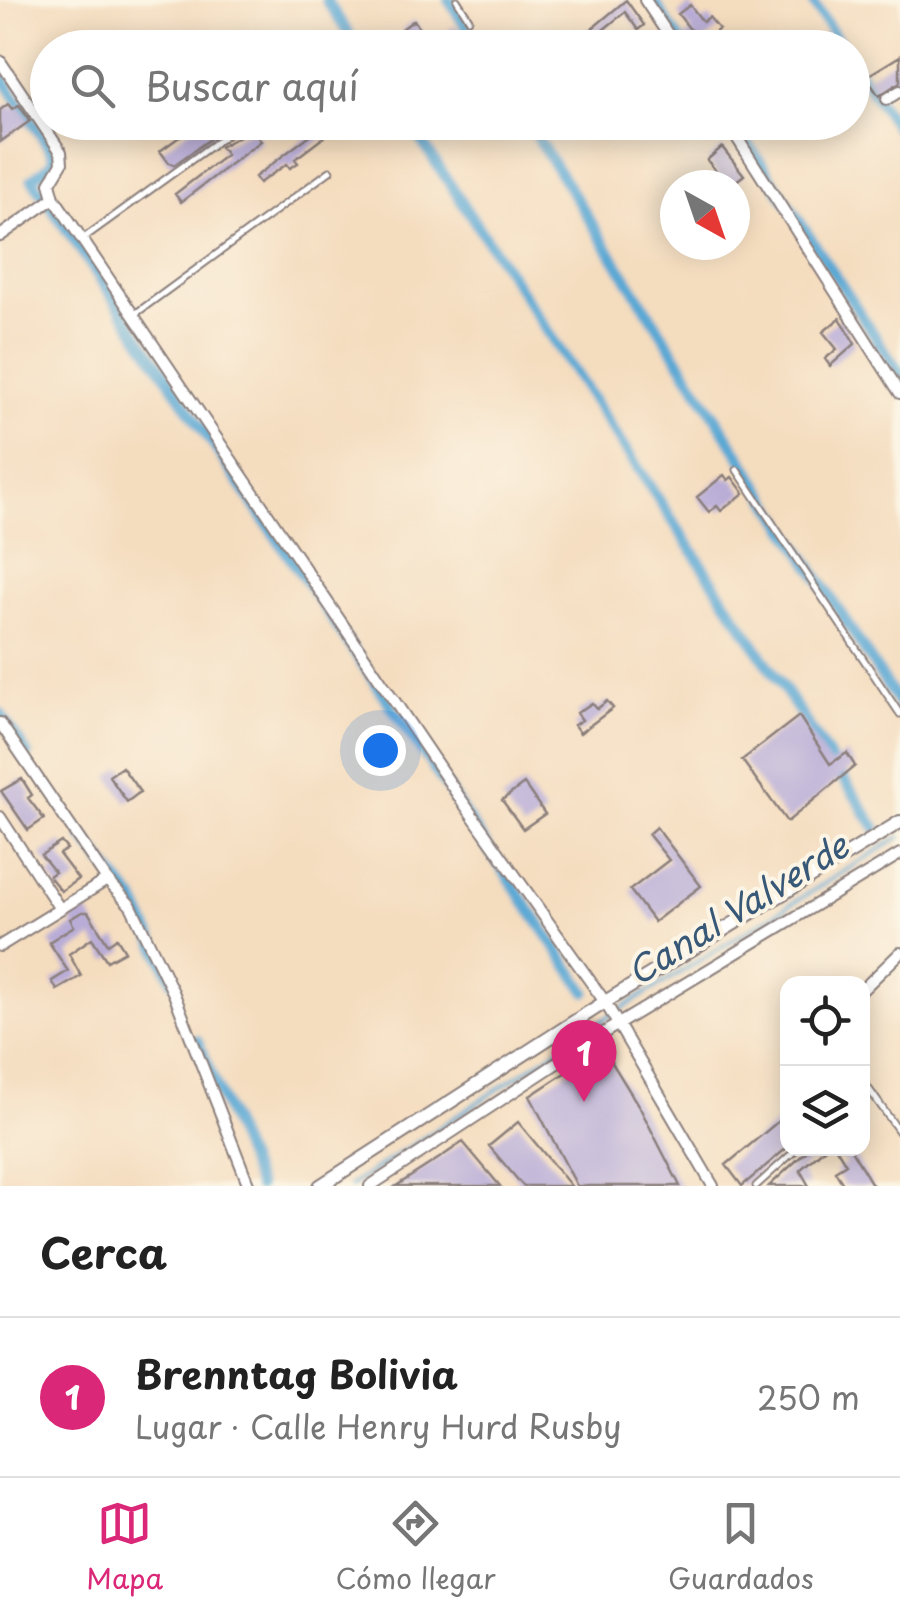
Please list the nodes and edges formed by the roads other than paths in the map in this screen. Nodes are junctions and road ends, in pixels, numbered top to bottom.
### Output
1 (457, 0) edge
2 (646, 0) edge
3 (470, 19) dead end
4 (665, 30) edge
5 (0, 61) edge
6 (900, 92) edge
7 (887, 99) dead end
8 (30, 105) edge
9 (54, 140) edge
10 (219, 140) edge
11 (738, 140) edge
12 (330, 171) dead end
13 (54, 198) junction
14 (0, 236) edge
15 (81, 240) junction
16 (133, 316) junction
17 (900, 394) edge
18 (737, 470) dead end
19 (900, 714) edge
20 (0, 722) edge
21 (0, 817) edge
22 (900, 822) edge
23 (900, 854) edge
24 (107, 880) junction
25 (60, 909) junction
26 (0, 946) edge
27 (899, 958) edge
28 (870, 983) edge
29 (612, 1014) junction
30 (870, 1090) edge
31 (900, 1133) edge
32 (789, 1156) edge
33 (250, 1186) edge
34 (320, 1186) edge
35 (370, 1186) edge
36 (713, 1186) edge
37 (756, 1186) edge

1 - 3 lane
2 - 4 street
5 - 8 street
6 - 7 street
9 - 13 street
10 - 15 lane
11 - 17 street
12 - 16 lane
13 - 14 street
13 - 15 street
15 - 16 street
16 - 29 street
18 - 19 lane
20 - 24 street
21 - 25 street
22 - 29 street
23 - 29 street
24 - 25 street
24 - 33 street
25 - 26 street
27 - 28 street
29 - 34 street
29 - 35 street
29 - 36 street
30 - 31 lane
32 - 37 lane

